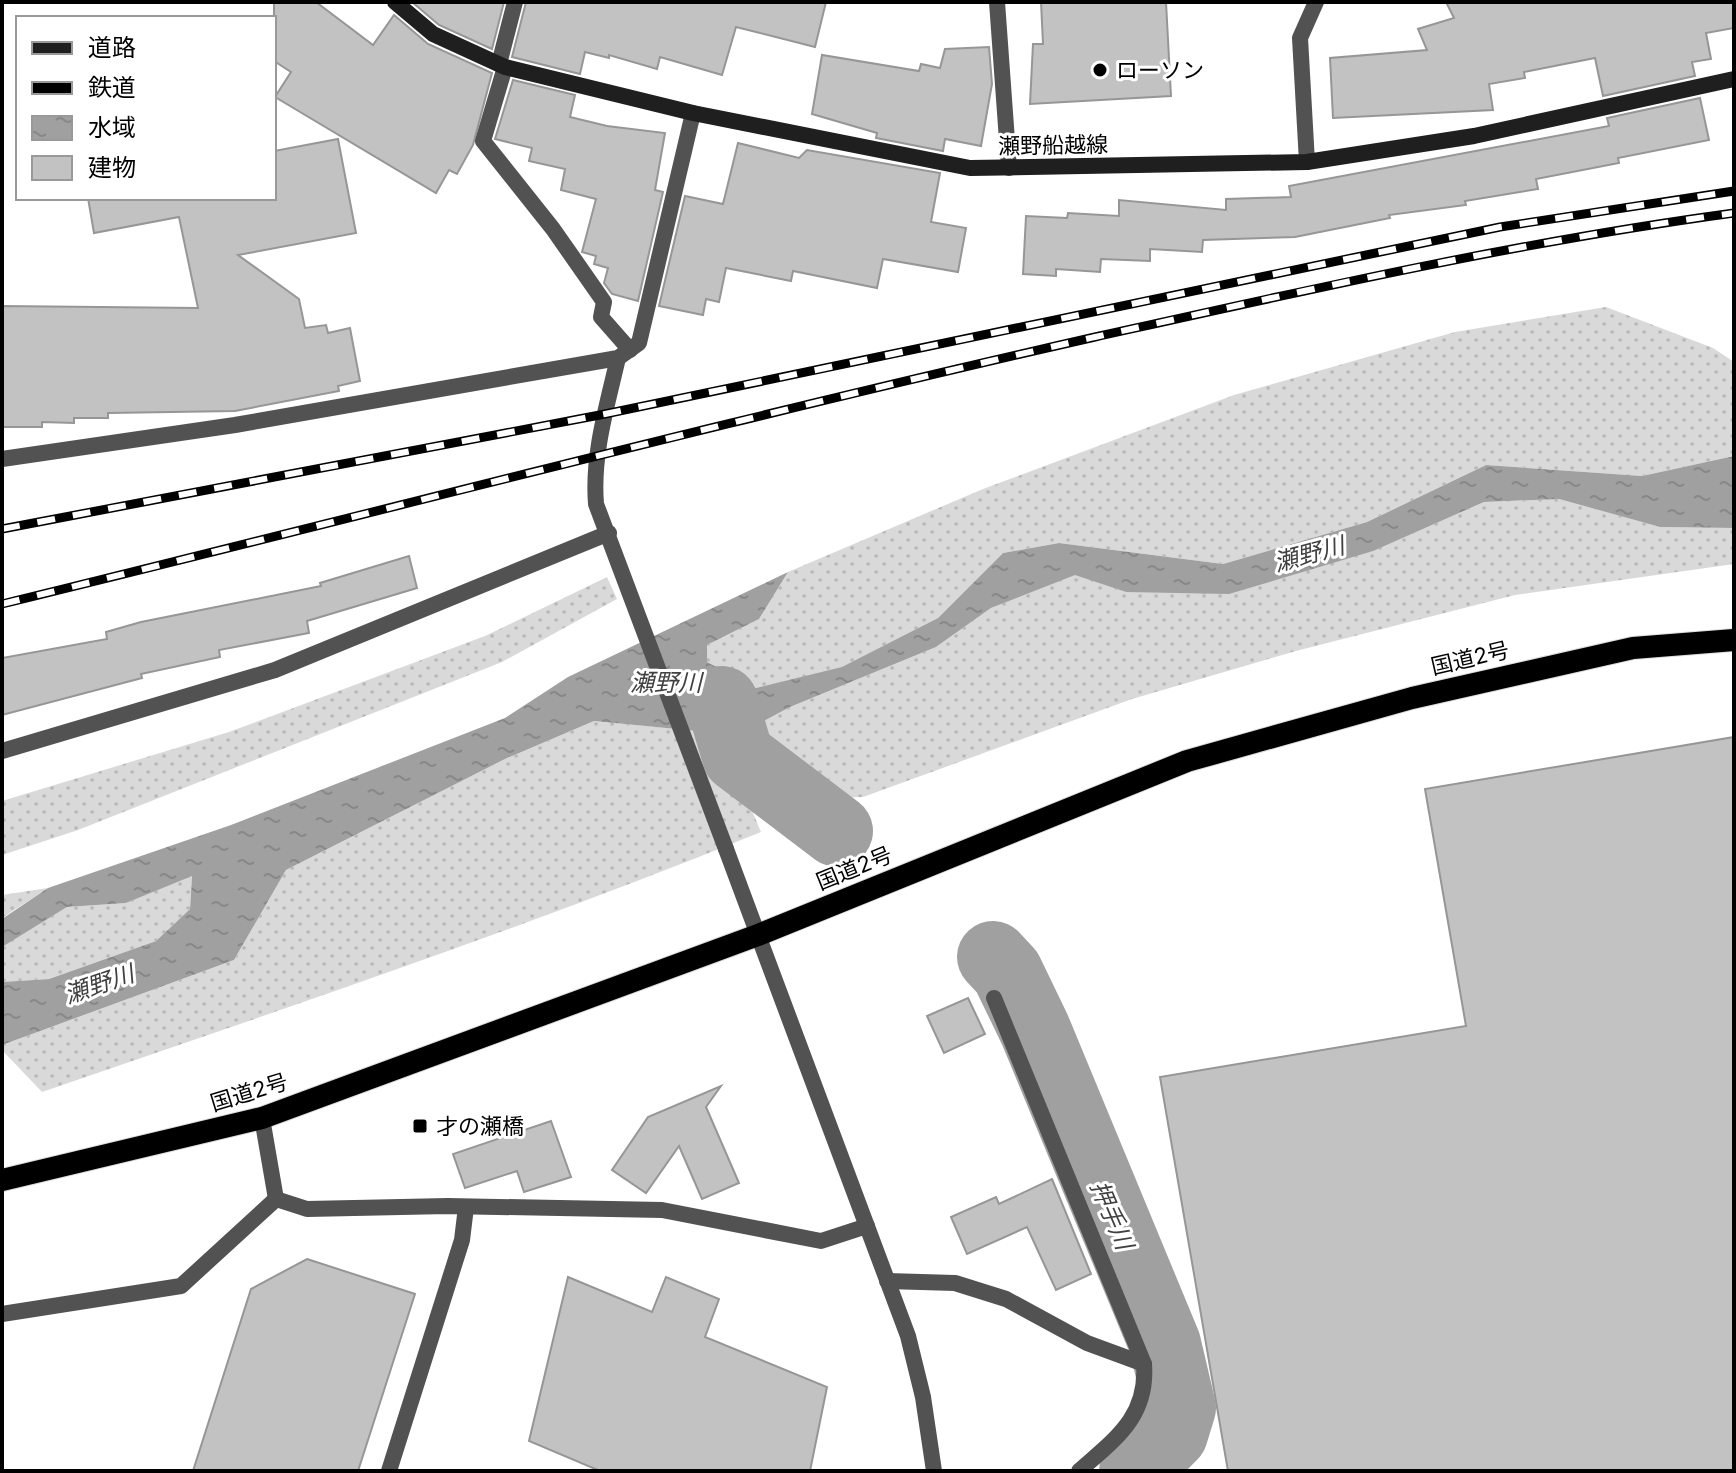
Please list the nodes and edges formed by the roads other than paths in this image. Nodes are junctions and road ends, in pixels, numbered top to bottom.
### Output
1 (395, 2) edge
2 (515, 2) edge
3 (997, 2) edge
4 (1316, 2) edge
5 (502, 65) junction
6 (1734, 79) edge
7 (693, 113) junction
8 (1307, 162) junction
9 (1009, 168) junction
10 (624, 354) junction
11 (2, 459) edge
12 (609, 533) junction
13 (1734, 640) edge
14 (2, 751) edge
15 (758, 935) junction
16 (994, 998) dead end
17 (262, 1118) junction
18 (2, 1180) edge
19 (276, 1199) junction
20 (466, 1207) junction
21 (867, 1226) junction
22 (887, 1281) junction
23 (2, 1314) edge
24 (1144, 1364) junction
25 (389, 1471) edge
26 (934, 1471) edge
27 (1079, 1471) edge

1 - 5 main road, 瀬野船越線
2 - 5 street
3 - 9 street
4 - 8 street
5 - 7 main road, 瀬野船越線
5 - 10 street
6 - 8 main road, 瀬野船越線
7 - 9 main road, 瀬野船越線
7 - 10 street
8 - 9 main road, 瀬野船越線
10 - 11 street
10 - 12 street
12 - 14 street
12 - 15 street
13 - 15 highway, 国道2号
15 - 17 highway, 国道2号
15 - 21 street
16 - 24 street
17 - 18 highway, 国道2号
17 - 19 street
19 - 20 street
19 - 23 street
20 - 21 street
20 - 25 street
21 - 22 street
22 - 24 street
22 - 26 street
24 - 27 street

